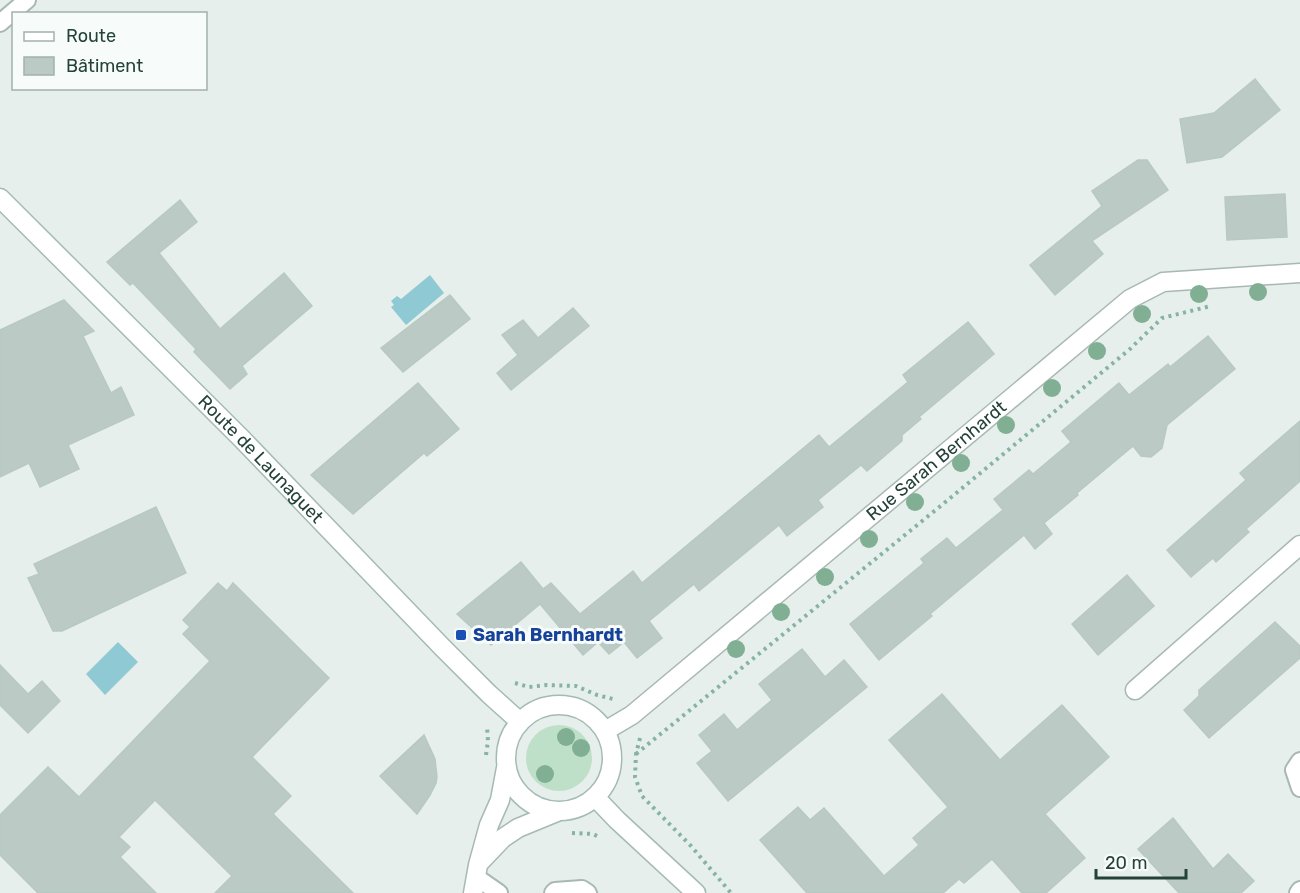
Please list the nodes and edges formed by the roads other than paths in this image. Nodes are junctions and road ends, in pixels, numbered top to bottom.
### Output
1 (27, 0) edge
2 (12, 12) edge
3 (12, 12) edge
4 (0, 22) edge
5 (0, 198) edge
6 (1300, 273) edge
7 (1300, 545) edge
8 (1135, 690) dead end
9 (520, 722) junction
10 (605, 731) junction
11 (1300, 761) edge
12 (506, 768) junction
13 (1300, 788) edge
14 (595, 797) junction
15 (557, 812) junction
16 (476, 878) edge
17 (499, 893) edge
18 (553, 893) edge
19 (588, 893) edge
20 (696, 893) edge

1 - 3 lane
2 - 4 lane
5 - 9 street, Route de Launaguet
6 - 10 street, Rue Sarah Bernhardt
7 - 8 street
9 - 10 street
9 - 12 street
10 - 14 street
11 - 13 lane
12 - 15 street
12 - 16 street
14 - 15 street
14 - 20 street
15 - 16 street
16 - 17 lane
18 - 19 lane

